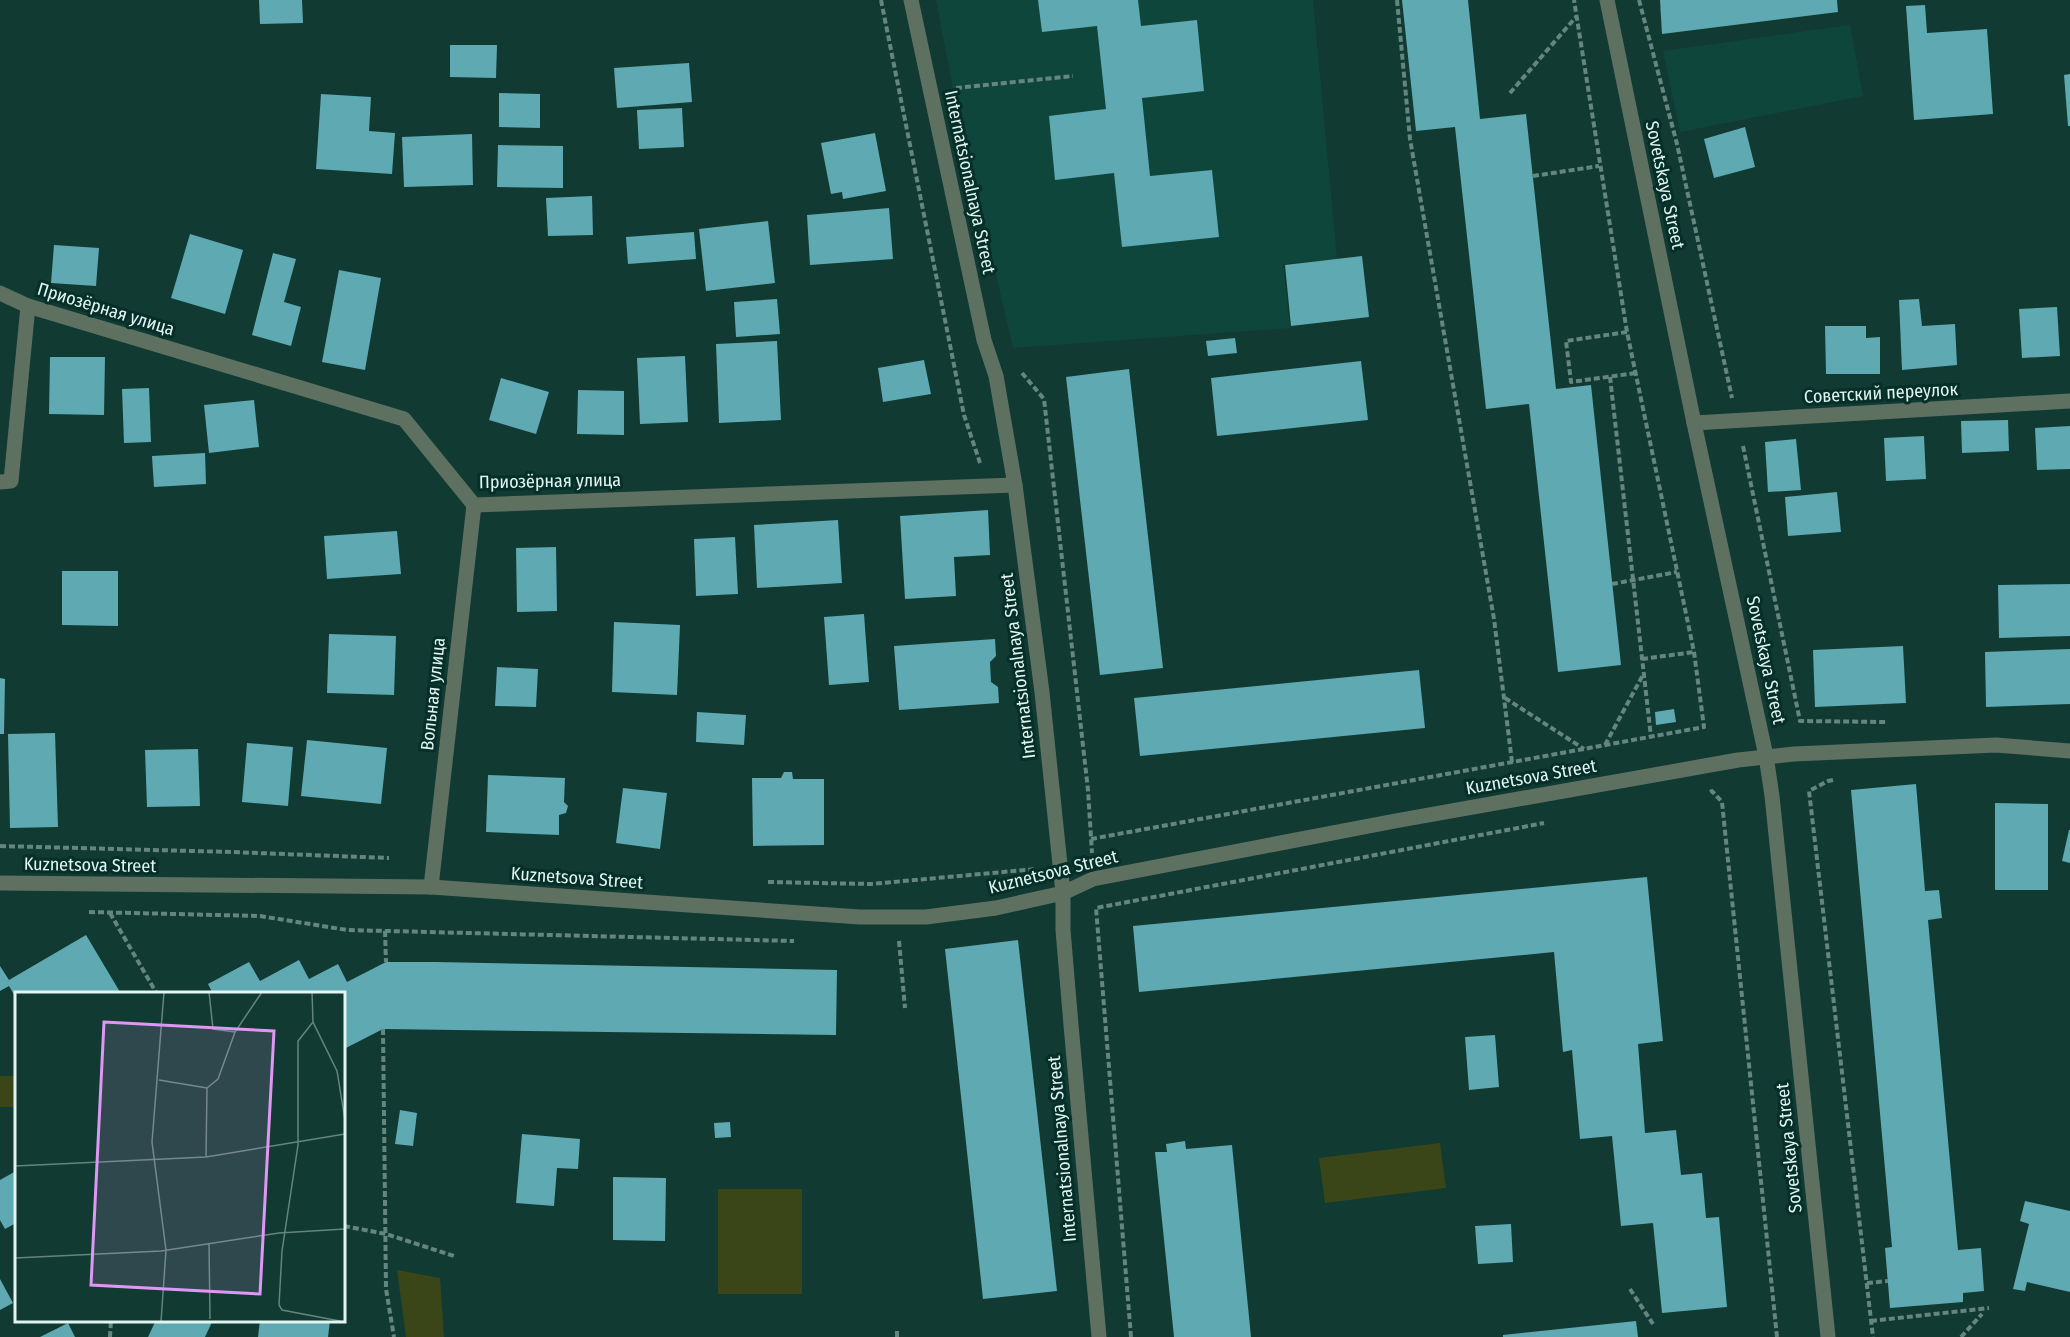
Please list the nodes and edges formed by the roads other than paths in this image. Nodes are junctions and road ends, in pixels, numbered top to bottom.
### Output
1 (911, 0) edge
2 (1607, 0) edge
3 (0, 293) edge
4 (28, 306) junction
5 (2070, 401) edge
6 (1694, 423) junction
7 (0, 482) edge
8 (1015, 485) junction
9 (474, 505) junction
10 (2070, 751) edge
11 (1766, 756) junction
12 (0, 884) edge
13 (431, 888) junction
14 (1063, 893) junction
15 (1099, 1337) edge
16 (1828, 1337) edge

1 - 8 street, Internatsionalnaya Street
2 - 6 street, Sovetskaya Street
3 - 4 street, Приозёрная улица
4 - 7 street
4 - 9 street, Приозёрная улица
5 - 6 street, Советский переулок
6 - 11 street, Sovetskaya Street
8 - 9 street, Приозёрная улица
8 - 14 street, Internatsionalnaya Street
9 - 13 street, Вольная улица
10 - 11 street, Kuznetsova Street
11 - 14 street, Kuznetsova Street
11 - 16 street, Sovetskaya Street
12 - 13 street, Kuznetsova Street
13 - 14 street, Kuznetsova Street
14 - 15 street, Internatsionalnaya Street

